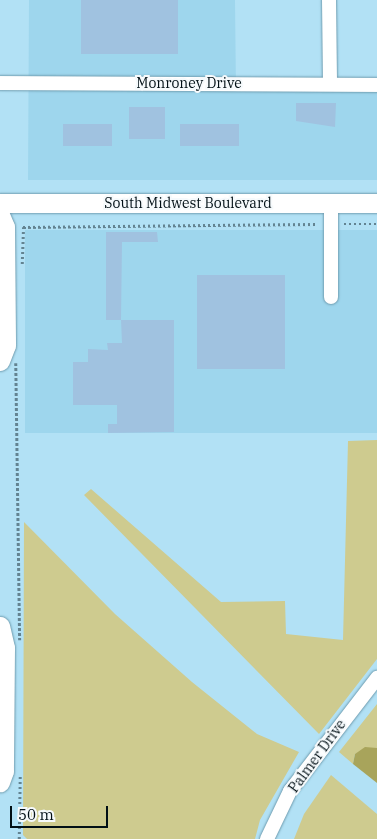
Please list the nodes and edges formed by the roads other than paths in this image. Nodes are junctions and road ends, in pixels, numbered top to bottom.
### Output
1 (329, 0) edge
2 (0, 83) edge
3 (330, 83) junction
4 (377, 85) edge
5 (0, 202) edge
6 (331, 203) junction
7 (377, 203) edge
8 (0, 215) edge
9 (331, 297) dead end
10 (8, 360) edge
11 (0, 626) edge
12 (377, 678) edge
13 (0, 782) edge
14 (267, 839) edge

1 - 3 street
2 - 3 street, Monroney Drive
3 - 4 street, Monroney Drive
5 - 6 main road, South Midwest Boulevard
6 - 7 main road, South Midwest Boulevard
6 - 9 street
8 - 10 main road
11 - 13 main road
12 - 14 street, Palmer Drive

